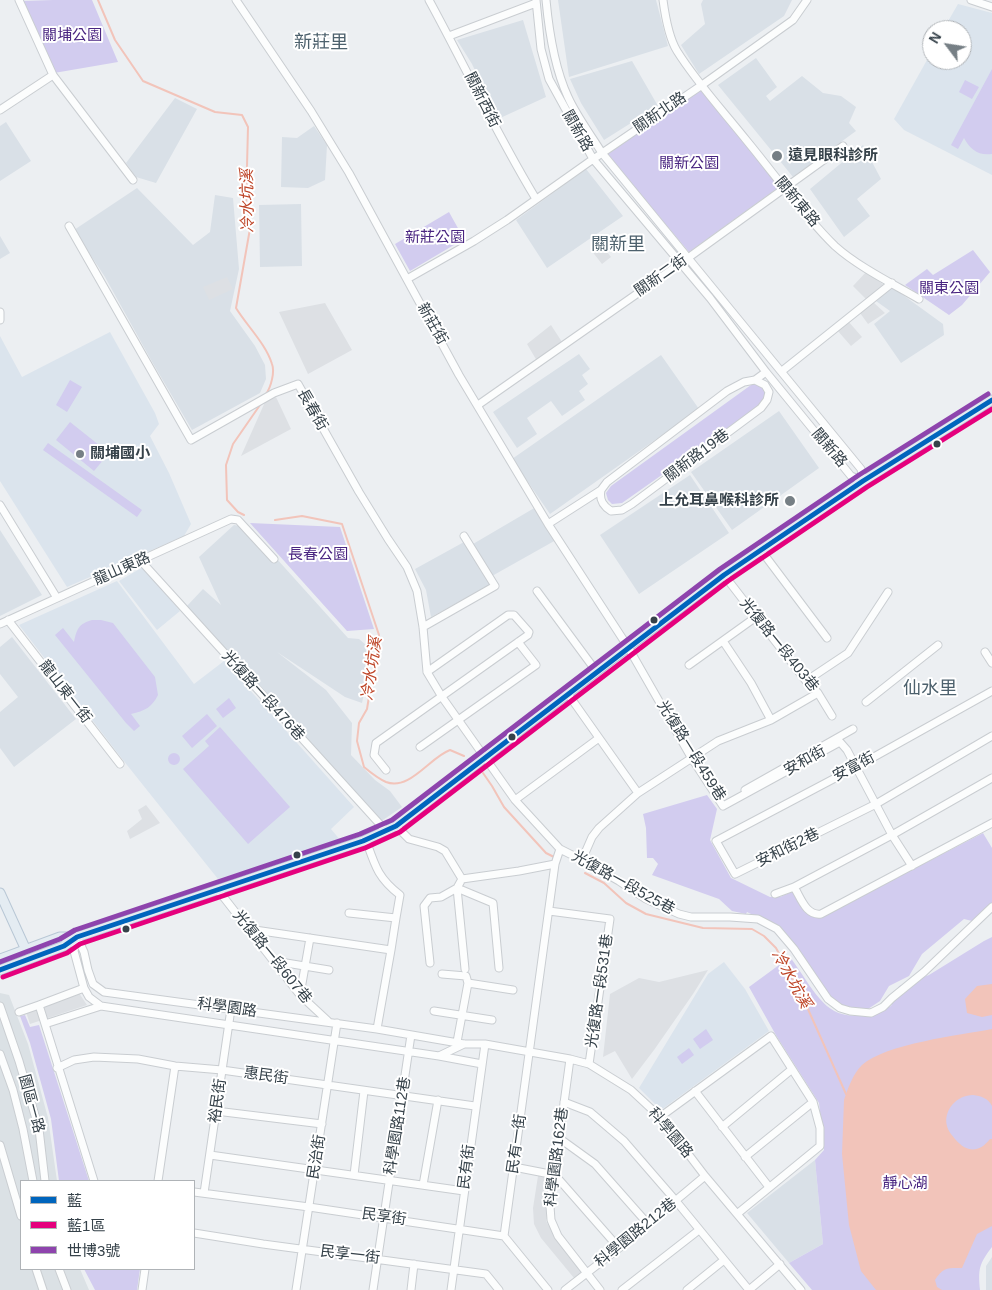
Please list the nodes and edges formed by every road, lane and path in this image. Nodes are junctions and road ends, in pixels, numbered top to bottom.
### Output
1 (20, 0) edge
2 (236, 0) edge
3 (429, 0) edge
4 (546, 0) edge
5 (663, 0) edge
6 (807, 0) edge
7 (971, 0) edge
8 (536, 2) edge
9 (992, 7) edge
10 (449, 36) junction
11 (52, 75) junction
12 (702, 85) junction
13 (0, 110) edge
14 (843, 146) dead end
15 (602, 153) junction
16 (593, 159) junction
17 (133, 180) dead end
18 (785, 188) junction
19 (536, 199) junction
20 (69, 226) dead end
21 (689, 257) junction
22 (681, 263) junction
23 (407, 279) junction
24 (892, 283) junction
25 (918, 300) dead end
26 (0, 312) edge
27 (0, 320) edge
28 (782, 371) junction
29 (766, 372) junction
30 (755, 380) junction
31 (777, 386) junction
32 (769, 392) junction
33 (992, 400) edge
34 (478, 405) junction
35 (863, 481) junction
36 (601, 490) junction
37 (0, 505) edge
38 (548, 524) junction
39 (464, 536) dead end
40 (760, 549) junction
41 (274, 559) dead end
42 (141, 561) junction
43 (724, 576) junction
44 (537, 591) dead end
45 (888, 592) dead end
46 (57, 598) junction
47 (756, 617) junction
48 (8, 620) junction
49 (0, 624) edge
50 (423, 627) junction
51 (827, 638) dead end
52 (722, 641) junction
53 (518, 642) junction
54 (938, 645) dead end
55 (628, 647) junction
56 (985, 652) dead end
57 (992, 663) edge
58 (689, 665) dead end
59 (427, 672) junction
60 (596, 672) junction
61 (806, 681) junction
62 (992, 691) edge
63 (818, 693) junction
64 (568, 694) junction
65 (442, 698) junction
66 (866, 702) dead end
67 (832, 716) dead end
68 (771, 720) junction
69 (459, 721) junction
70 (853, 729) dead end
71 (992, 736) edge
72 (599, 738) junction
73 (420, 747) dead end
74 (691, 757) junction
75 (485, 758) junction
76 (120, 764) dead end
77 (856, 767) junction
78 (386, 770) dead end
79 (992, 778) edge
80 (638, 793) junction
81 (515, 800) junction
82 (876, 804) junction
83 (723, 806) junction
84 (992, 823) edge
85 (396, 826) junction
86 (386, 831) junction
87 (892, 835) junction
88 (366, 840) junction
89 (716, 841) joint
90 (560, 849) junction
91 (582, 860) junction
92 (555, 864) junction
93 (912, 866) junction
94 (462, 879) junction
95 (794, 887) junction
96 (457, 888) junction
97 (218, 890) junction
98 (0, 893) edge
99 (775, 894) dead end
100 (992, 907) edge
101 (549, 911) junction
102 (349, 913) dead end
103 (396, 918) junction
104 (248, 929) junction
105 (77, 937) junction
106 (310, 938) junction
107 (26, 950) junction
108 (391, 950) junction
109 (0, 960) edge
110 (274, 961) junction
111 (430, 963) dead end
112 (305, 967) junction
113 (499, 968) dead end
114 (0, 970) edge
115 (329, 970) dead end
116 (465, 970) dead end
117 (442, 974) dead end
118 (468, 983) junction
119 (84, 988) junction
120 (513, 990) dead end
121 (300, 995) junction
122 (39, 1004) junction
123 (0, 1006) edge
124 (101, 1006) junction
125 (231, 1009) junction
126 (434, 1011) dead end
127 (0, 1012) edge
128 (18, 1012) dead end
129 (462, 1015) junction
130 (492, 1020) dead end
131 (328, 1022) junction
132 (337, 1023) junction
133 (45, 1024) junction
134 (229, 1024) junction
135 (377, 1028) junction
136 (8, 1029) junction
137 (411, 1035) junction
138 (334, 1039) junction
139 (461, 1043) junction
140 (485, 1044) junction
141 (530, 1051) junction
142 (409, 1052) junction
143 (0, 1054) edge
144 (439, 1056) junction
145 (570, 1059) junction
146 (482, 1064) junction
147 (589, 1064) junction
148 (175, 1066) junction
149 (58, 1068) junction
150 (222, 1070) junction
151 (791, 1070) junction
152 (328, 1085) junction
153 (364, 1091) junction
154 (694, 1091) junction
155 (403, 1095) junction
156 (438, 1100) junction
157 (564, 1102) junction
158 (813, 1102) junction
159 (475, 1106) junction
160 (216, 1111) junction
161 (660, 1117) junction
162 (322, 1124) junction
163 (722, 1127) junction
164 (560, 1138) junction
165 (0, 1145) edge
166 (210, 1155) junction
167 (745, 1156) junction
168 (514, 1167) junction
169 (314, 1170) junction
170 (354, 1175) junction
171 (555, 1175) junction
172 (705, 1176) junction
173 (31, 1180) edge
174 (45, 1180) edge
175 (94, 1180) edge
176 (158, 1180) edge
177 (389, 1180) junction
178 (423, 1185) junction
179 (769, 1187) junction
180 (464, 1191) junction
181 (195, 1192) edge
182 (204, 1193) junction
183 (676, 1201) junction
184 (309, 1207) junction
185 (20, 1213) edge
186 (736, 1214) junction
187 (383, 1217) junction
188 (648, 1224) junction
189 (460, 1229) junction
190 (700, 1230) junction
191 (195, 1233) edge
192 (504, 1236) junction
193 (619, 1248) junction
194 (303, 1249) junction
195 (378, 1259) junction
196 (724, 1260) junction
197 (414, 1264) junction
198 (780, 1264) junction
199 (454, 1269) junction
200 (36, 1270) edge
201 (59, 1270) edge
202 (145, 1270) edge
203 (587, 1273) junction
204 (44, 1290) edge
205 (67, 1290) edge
206 (142, 1290) edge
207 (296, 1290) edge
208 (373, 1290) edge
209 (411, 1290) edge
210 (451, 1290) edge
211 (499, 1290) edge
212 (548, 1290) edge
213 (566, 1290) edge
214 (600, 1290) edge
215 (622, 1290) edge
216 (687, 1290) edge
217 (749, 1290) edge
218 (800, 1290) edge

1 - 11 street
2 - 23 street, 新莊街
3 - 10 street, 關新西街
4 - 15 street, 關新路
5 - 12 street, 關新東路
6 - 12 street, 關新北路
7 - 9 street
8 - 10 street
8 - 16 street, 關新路
10 - 19 street, 關新西街
11 - 13 street
11 - 17 street
12 - 15 street, 關新北路
12 - 18 street, 關新東路
14 - 18 street, 關新二街
15 - 16 street, 關新北路
15 - 21 street, 關新路
16 - 19 street, 關新北路
16 - 22 street, 關新路
18 - 21 street, 關新二街
18 - 24 street, 關新東路
19 - 23 street, 關新北路
20 - 50 street, 長春街
21 - 22 street, 關新二街
21 - 28 street, 關新路
22 - 29 street, 關新路
22 - 34 street, 關新二街
23 - 34 street, 新莊街
24 - 25 street, 關新東路
24 - 28 street
26 - 27 street
28 - 35 street, 關新路
29 - 30 street
29 - 31 street, 關新路
30 - 32 street
30 - 36 street
31 - 32 street, 關新路19巷
31 - 35 street, 關新路
32 - 36 street, 關新路19巷
33 - 35 main road
34 - 38 street, 新莊街
35 - 40 main road
36 - 38 street
37 - 46 street
38 - 55 street, 新莊街
39 - 50 street
40 - 43 main road
40 - 51 street
41 - 42 street, 龍山東路
42 - 46 street, 龍山東路
42 - 86 street, 光復路一段476巷
43 - 47 street, 光復路一段403巷
43 - 55 main road
44 - 60 street
45 - 61 street
46 - 48 street, 龍山東路
47 - 52 street
47 - 61 street, 光復路一段403巷
48 - 49 street, 龍山東路
48 - 76 street, 龍山東一街
50 - 59 street, 長春街
52 - 58 street
52 - 68 street
53 - 59 street
53 - 65 street
53 - 69 street
54 - 66 street
55 - 60 main road
55 - 74 street, 光復路一段459巷
56 - 57 street
59 - 65 street, 長春街
60 - 64 main road
61 - 63 street, 光復路一段403巷
62 - 77 street, 安富街
63 - 67 street, 光復路一段403巷
63 - 68 street
64 - 72 street
64 - 75 main road
65 - 69 street, 長春街
65 - 78 street
68 - 74 street
69 - 73 street
69 - 75 street, 長春街
70 - 83 street, 光復路一段459巷
71 - 82 street
72 - 80 street
72 - 81 street
74 - 80 street
74 - 83 street, 光復路一段459巷
75 - 81 street, 光復路一段525巷
75 - 85 main road
77 - 82 street, 安和街
77 - 83 street, 安和街
77 - 89 street, 安富街
79 - 87 street
80 - 91 street
81 - 90 street, 光復路一段525巷
82 - 87 street, 安和街
82 - 89 street, 安和街2巷
84 - 93 street
85 - 86 main road
85 - 94 street
86 - 88 main road
87 - 93 street, 安和街
87 - 95 street
88 - 97 main road
88 - 103 street
90 - 91 street, 光復路一段525巷
90 - 92 street
91 - 100 street, 光復路一段525巷
92 - 94 street
92 - 101 street
93 - 95 street
94 - 96 street
95 - 99 street
96 - 111 street
96 - 113 street
96 - 116 street
97 - 104 street, 光復路一段607巷
97 - 105 main road
98 - 107 main road
101 - 141 street
101 - 147 street, 光復路一段531巷
102 - 103 street
103 - 108 street
104 - 106 street
104 - 110 street, 光復路一段607巷
105 - 107 main road
105 - 114 main road
105 - 119 street
105 - 125 street, 科學園路
106 - 108 street
106 - 112 street
107 - 109 main road
108 - 135 street
110 - 112 street
110 - 121 street, 光復路一段607巷
112 - 115 street
112 - 121 street
117 - 118 street
118 - 120 street
118 - 129 street
119 - 122 street
119 - 124 street
121 - 131 street, 光復路一段607巷
122 - 128 street
122 - 133 street
123 - 136 street, 園區一路
124 - 133 street, 科學園路
124 - 134 street, 科學園路
125 - 131 street, 科學園路
125 - 134 street, 裕民街
126 - 129 street
127 - 136 street, 園區一路
129 - 130 street
129 - 139 street
131 - 132 street, 科學園路
132 - 135 street, 科學園路
132 - 138 street, 民治街
133 - 149 street
134 - 138 street, 科學園路
134 - 150 street, 裕民街
135 - 137 street, 科學園路
136 - 174 street, 園區一路
137 - 139 street, 科學園路
137 - 142 street, 科學園路112巷
138 - 142 street, 科學園路
138 - 152 street, 民治街
139 - 140 street, 科學園路
139 - 144 street, 科學園路
140 - 141 street, 科學園路
140 - 146 street, 民有街
141 - 145 street, 科學園路
141 - 168 street, 民有一街
142 - 144 street, 科學園路
142 - 155 street, 科學園路112巷
143 - 173 street
144 - 146 street, 科學園路
145 - 147 street, 科學園路
145 - 157 street, 科學園路162巷
146 - 159 street, 民有街
147 - 161 street, 科學園路
148 - 149 street, 惠民街
148 - 150 street, 惠民街
148 - 176 street
149 - 175 street
150 - 152 street, 惠民街
150 - 160 street, 裕民街
151 - 154 street
151 - 158 street
151 - 163 street
152 - 153 street, 惠民街
152 - 162 street, 民治街
153 - 155 street, 惠民街
153 - 170 street
154 - 161 street
154 - 163 street
155 - 156 street, 惠民街
155 - 177 street, 科學園路112巷
156 - 159 street, 惠民街
156 - 178 street
157 - 164 street, 科學園路162巷
157 - 183 street
158 - 167 street
158 - 179 street
159 - 180 street, 民有街
160 - 162 street
160 - 166 street, 裕民街
161 - 172 street, 科學園路
162 - 169 street, 民治街
163 - 167 street
164 - 171 street, 科學園路162巷
164 - 188 street
165 - 185 street
166 - 169 street
166 - 182 street, 裕民街
167 - 179 street
168 - 171 street
168 - 192 street, 民有一街
169 - 170 street
169 - 184 street, 民治街
170 - 177 street
171 - 193 street
171 - 203 street, 科學園路162巷
172 - 183 street, 科學園路212巷
172 - 186 street, 科學園路
177 - 178 street
177 - 187 street, 科學園路112巷
178 - 180 street
179 - 186 street
180 - 189 street, 民有街
181 - 182 street, 民享街
182 - 184 street, 民享街
183 - 188 street, 科學園路212巷
183 - 190 street
184 - 187 street, 民享街
184 - 194 street, 民治街
186 - 198 street, 科學園路
187 - 189 street, 民享街
187 - 195 street, 科學園路112巷
188 - 193 street, 科學園路212巷
189 - 192 street, 民享街
189 - 199 street, 民有街
190 - 196 street
190 - 215 street
191 - 194 street, 民享一街
192 - 212 street
193 - 203 street, 科學園路212巷
194 - 195 street, 民享一街
194 - 207 street, 民治街
195 - 197 street, 民享一街
195 - 208 street, 科學園路112巷
196 - 216 street
196 - 217 street
197 - 199 street, 民享一街
197 - 209 street
198 - 217 street
198 - 218 street, 科學園路
199 - 210 street, 民有街
199 - 211 street, 民享一街
200 - 204 street
201 - 205 street
202 - 206 street
203 - 213 street, 科學園路212巷
203 - 214 street, 科學園路162巷

